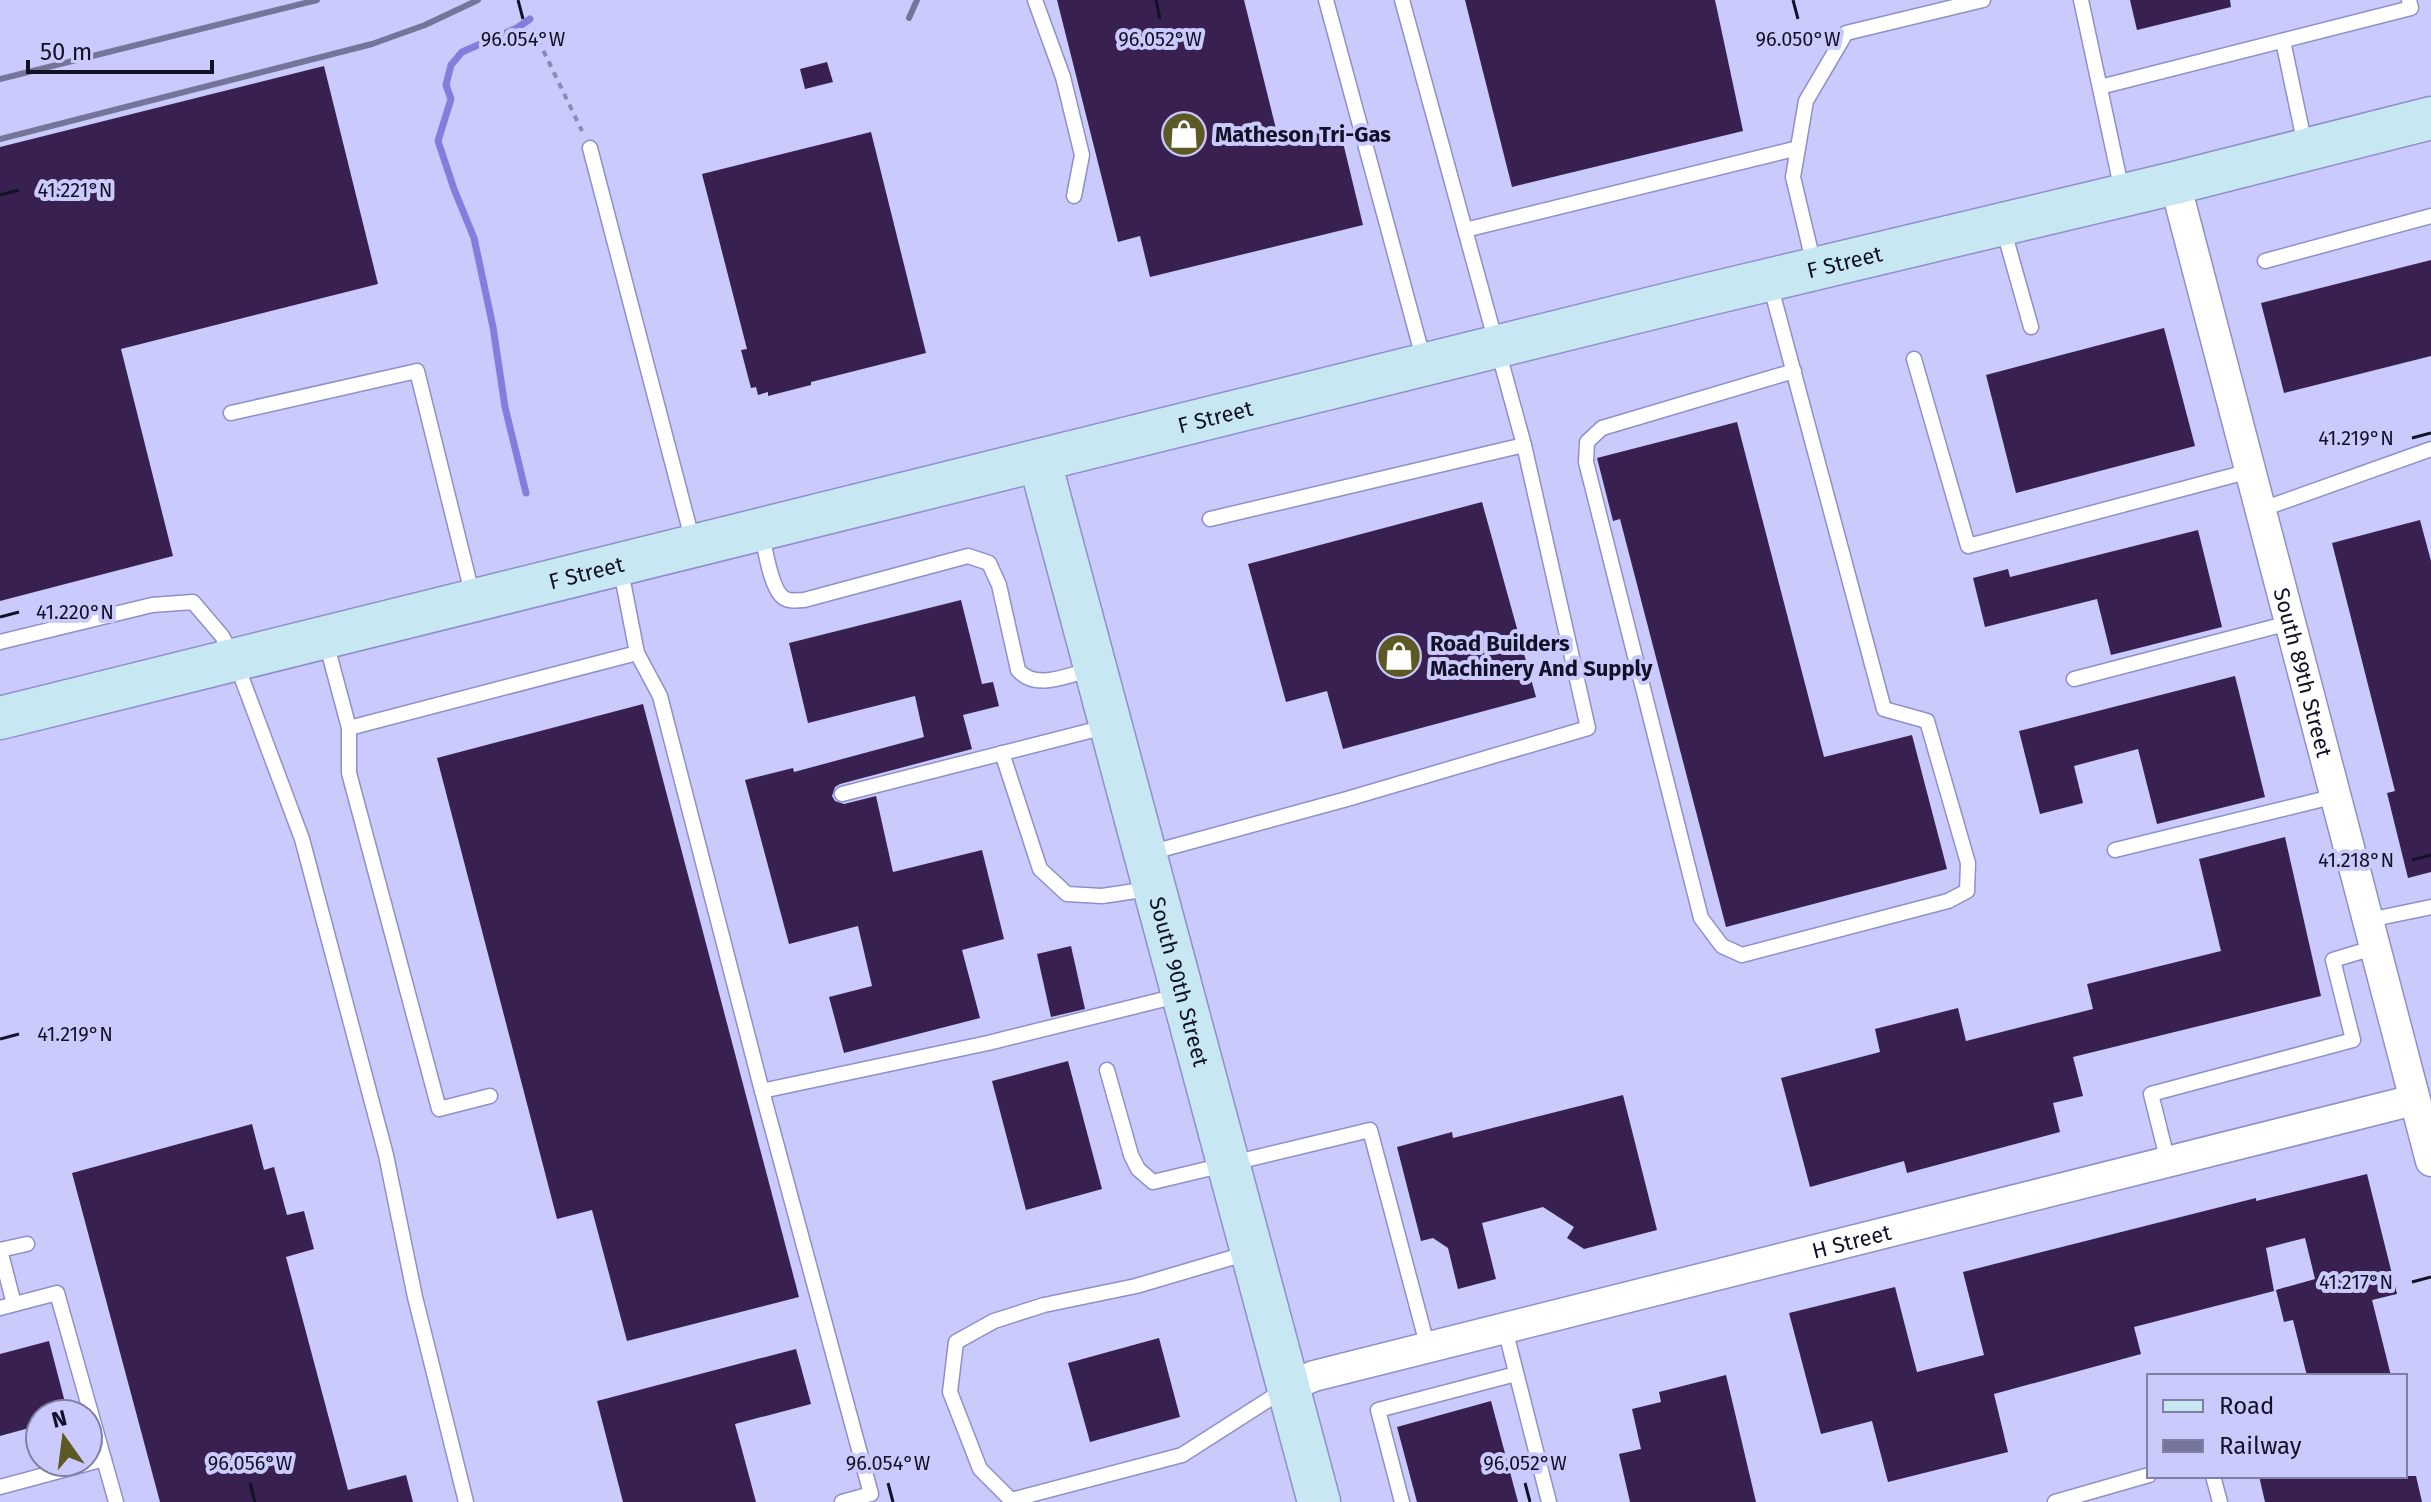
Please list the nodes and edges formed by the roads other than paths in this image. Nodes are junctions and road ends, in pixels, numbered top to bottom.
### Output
1 (1035, 0) edge
2 (1326, 0) edge
3 (1402, 0) edge
4 (1983, 0) edge
5 (2081, 0) edge
6 (2409, 0) edge
7 (2283, 41) junction
8 (2100, 87) junction
9 (2431, 118) edge
10 (590, 148) road end
11 (1798, 148) junction
12 (2306, 149) junction
13 (2175, 183) junction
14 (2123, 194) junction
15 (1074, 196) dead end
16 (2431, 216) edge
17 (2002, 223) junction
18 (1465, 230) junction
19 (2265, 261) dead end
20 (1815, 268) junction
21 (1769, 280) junction
22 (2031, 327) dead end
23 (1497, 347) junction
24 (1914, 359) dead end
25 (1425, 366) junction
26 (1794, 371) junction
27 (231, 413) dead end
28 (1524, 445) junction
29 (2431, 449) edge
30 (1040, 462) junction
31 (2250, 471) junction
32 (2260, 510) junction
33 (1210, 519) dead end
34 (761, 530) junction
35 (694, 546) junction
36 (619, 565) junction
37 (474, 601) junction
38 (2289, 623) junction
39 (325, 638) junction
40 (0, 642) edge
41 (637, 653) junction
42 (235, 660) junction
43 (1095, 669) junction
44 (2074, 679) dead end
45 (0, 718) edge
46 (1110, 726) junction
47 (349, 728) junction
48 (1002, 753) junction
49 (842, 794) dead end
50 (2336, 796) junction
51 (2115, 850) dead end
52 (1149, 871) junction
53 (2431, 907) edge
54 (2372, 934) junction
55 (1181, 995) junction
56 (1107, 1070) dead end
57 (762, 1091) junction
58 (490, 1096) dead end
59 (2414, 1100) junction
60 (2430, 1150) edge
61 (2168, 1162) junction
62 (1228, 1164) junction
63 (27, 1244) dead end
64 (0, 1250) edge
65 (1252, 1251) junction
66 (7, 1306) edge
67 (1505, 1329) junction
68 (1428, 1348) junction
69 (1516, 1374) junction
70 (1290, 1386) junction
71 (87, 1398) edge
72 (104, 1459) edge
73 (2147, 1476) edge
74 (33, 1478) edge
75 (2214, 1478) edge
76 (0, 1487) edge
77 (872, 1498) edge
78 (116, 1502) edge
79 (466, 1502) edge
80 (842, 1502) edge
81 (1319, 1502) edge
82 (1402, 1502) edge
83 (1549, 1502) edge
84 (2055, 1502) edge
85 (2220, 1502) edge

1 - 15 lane
2 - 25 lane
3 - 18 lane
4 - 11 lane
5 - 8 lane
6 - 7 lane
7 - 8 lane
7 - 12 lane
8 - 14 lane
9 - 12 street, F Street
10 - 35 lane
11 - 18 lane
11 - 20 lane
12 - 13 street, F Street
13 - 14 street, F Street
13 - 31 street, South 89th Street
14 - 17 street, F Street
16 - 19 lane
17 - 20 street, F Street
17 - 22 lane
18 - 23 lane
20 - 21 street, F Street
21 - 23 street, F Street
21 - 26 lane
23 - 25 street, F Street
23 - 28 lane
24 - 31 lane
25 - 30 street, F Street
26 - 26 lane
27 - 37 lane
28 - 33 lane
28 - 52 lane
29 - 32 lane
30 - 34 street, F Street
30 - 43 street, South 90th Street
31 - 32 street, South 89th Street
32 - 38 street, South 89th Street
34 - 35 street, F Street
34 - 43 lane
35 - 36 street, F Street
36 - 37 street, F Street
36 - 41 lane
37 - 39 street, F Street
38 - 44 lane
38 - 50 street, South 89th Street
39 - 42 street, F Street
39 - 47 lane
40 - 42 lane
41 - 47 lane
41 - 57 lane
42 - 45 street, F Street
42 - 79 lane
43 - 46 street, South 90th Street
46 - 48 lane
46 - 52 street, South 90th Street
47 - 58 lane
48 - 49 lane
48 - 52 lane
50 - 51 lane
50 - 54 street, South 89th Street
52 - 55 street, South 90th Street
53 - 54 lane
54 - 59 street, South 89th Street
54 - 61 lane
55 - 57 lane
55 - 62 street, South 90th Street
56 - 62 lane
57 - 77 lane
59 - 60 street, South 89th Street
59 - 61 street, H Street
61 - 67 street, H Street
62 - 65 street, South 90th Street
62 - 68 lane
63 - 64 lane
64 - 66 lane
65 - 70 street, South 90th Street
65 - 70 lane
66 - 71 lane
67 - 68 street, H Street
67 - 69 lane
68 - 70 street, H Street
69 - 82 lane
69 - 83 lane
70 - 81 street, South 90th Street
72 - 78 lane
73 - 84 lane
74 - 76 lane
75 - 85 lane
77 - 80 lane

